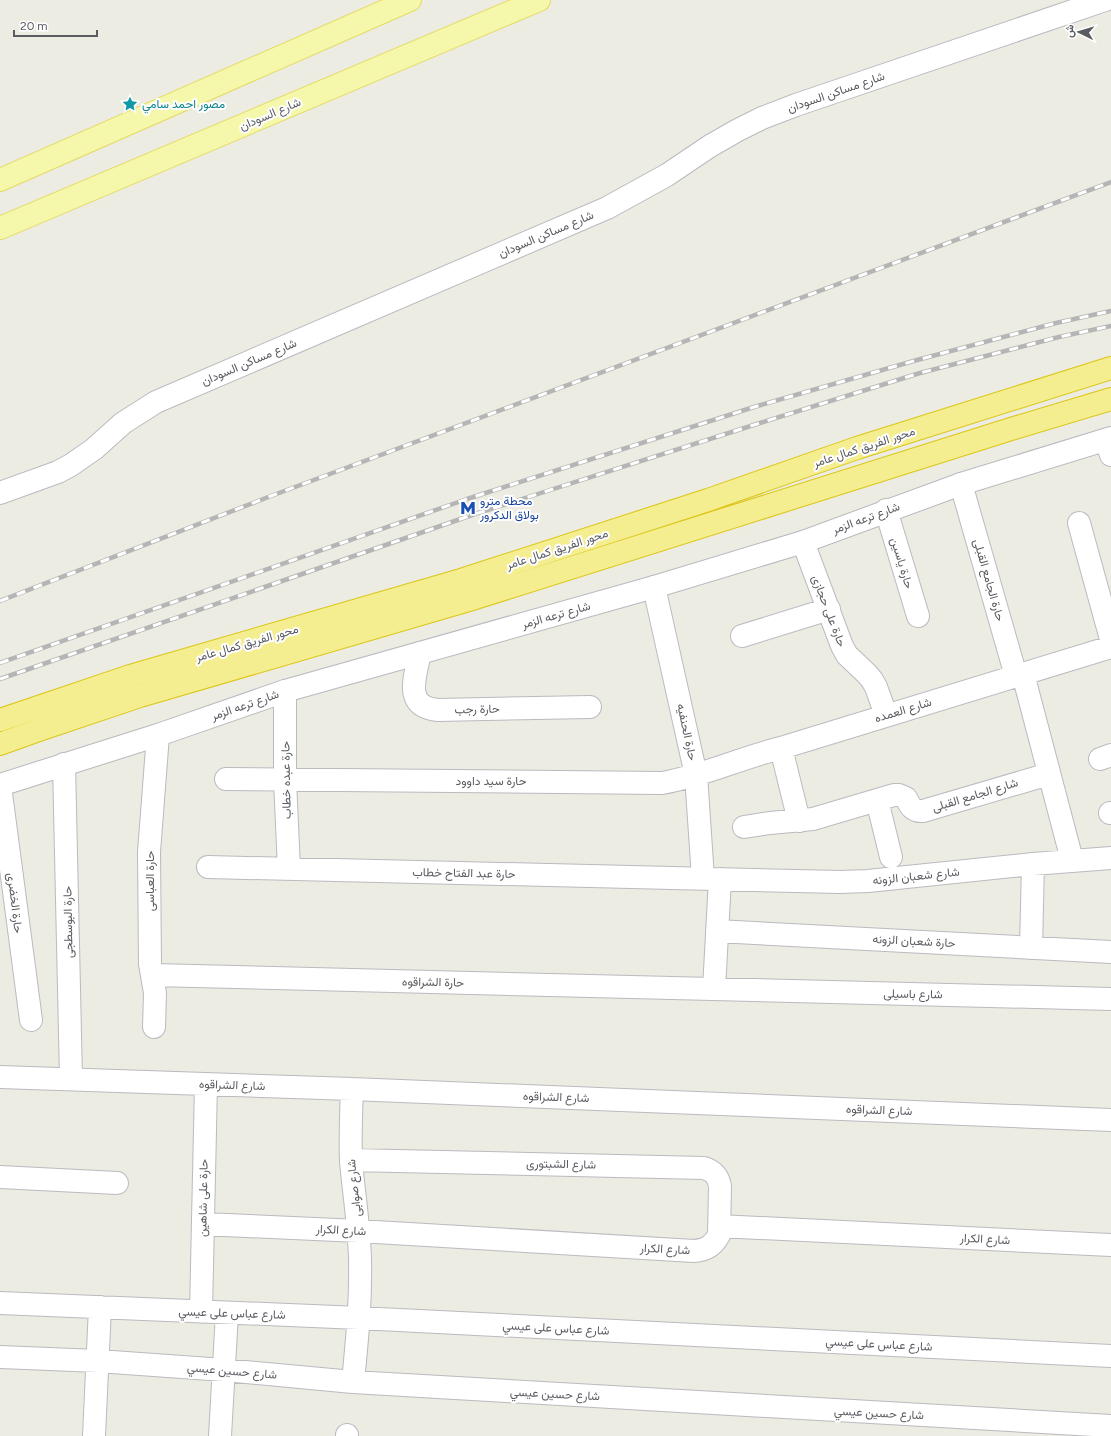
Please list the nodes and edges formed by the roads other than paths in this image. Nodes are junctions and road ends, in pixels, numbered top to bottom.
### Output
1 (410, 0) edge
2 (539, 0) edge
3 (1105, 0) edge
4 (0, 180) edge
5 (0, 228) edge
6 (1111, 368) edge
7 (1111, 399) edge
8 (1109, 444) edge
9 (961, 484) junction
10 (0, 493) edge
11 (886, 510) junction
12 (1079, 523) dead end
13 (803, 542) junction
14 (654, 587) junction
15 (829, 609) junction
16 (918, 616) dead end
17 (742, 636) dead end
18 (1111, 639) edge
19 (1111, 647) edge
20 (420, 653) junction
21 (1020, 675) junction
22 (285, 691) junction
23 (590, 707) dead end
24 (886, 715) junction
25 (0, 720) edge
26 (158, 735) junction
27 (0, 744) edge
28 (781, 748) junction
29 (64, 764) junction
30 (1049, 774) junction
31 (696, 775) junction
32 (226, 779) dead end
33 (285, 780) junction
34 (0, 785) edge
35 (877, 800) junction
36 (799, 821) junction
37 (744, 827) dead end
38 (891, 857) dead end
39 (1111, 858) edge
40 (1072, 860) junction
41 (1033, 864) junction
42 (208, 867) dead end
43 (290, 869) junction
44 (712, 879) junction
45 (717, 931) junction
46 (1031, 948) junction
47 (1111, 952) edge
48 (153, 975) junction
49 (714, 989) junction
50 (1111, 999) edge
51 (31, 1020) dead end
52 (154, 1027) dead end
53 (0, 1077) edge
54 (71, 1079) junction
55 (206, 1084) junction
56 (352, 1089) junction
57 (1111, 1120) edge
58 (351, 1160) junction
59 (0, 1177) edge
60 (117, 1183) dead end
61 (203, 1224) junction
62 (719, 1226) junction
63 (359, 1231) junction
64 (1111, 1245) edge
65 (0, 1303) edge
66 (100, 1307) junction
67 (201, 1312) junction
68 (228, 1313) junction
69 (359, 1318) junction
70 (1111, 1356) edge
71 (0, 1357) edge
72 (98, 1361) junction
73 (224, 1370) junction
74 (353, 1382) junction
75 (1111, 1426) edge
76 (94, 1436) edge
77 (220, 1436) edge

1 - 4 main road
2 - 5 main road, شارع السودان
3 - 10 street, شارع مساكن السودان
6 - 25 highway, محور الفريق كمال عامر
7 - 27 highway, محور الفريق كمال عامر
8 - 9 street, شارع ترعه الزمر
9 - 11 street, شارع ترعه الزمر
9 - 21 street, حارة الجامع القبلى
11 - 13 street, شارع ترعه الزمر
11 - 16 street, حارة ياسين
12 - 18 street
13 - 14 street, شارع ترعه الزمر
13 - 15 street, حارة على حجازى
14 - 20 street, شارع ترعه الزمر
14 - 31 street, حارة الحنفيه
15 - 17 street
15 - 24 street, حارة على حجازى
19 - 21 street, شارع العمده
20 - 22 street, شارع ترعه الزمر
20 - 23 street, حارة رجب
21 - 24 street, شارع العمده
21 - 30 street, حارة الجامع القبلى
22 - 26 street, شارع ترعه الزمر
22 - 33 street, حارة عبده خطاب
24 - 28 street, شارع العمده
26 - 29 street, شارع ترعه الزمر
26 - 48 street, حارة العباسى
28 - 31 street, شارع العمده
28 - 36 street
29 - 34 street, شارع ترعه الزمر
29 - 54 street, حارة البوسطجى
30 - 35 street, شارع الجامع القبلى
30 - 40 street, حارة الجامع القبلى
31 - 33 street, حارة سيد داوود
31 - 44 street, حارة الحنفيه
32 - 33 street, حارة سيد داوود
33 - 43 street, حارة عبده خطاب
34 - 51 street, حارة الخضرى
35 - 36 street, شارع الجامع القبلى
35 - 38 street
36 - 37 street, شارع الجامع القبلى
39 - 40 street, شارع شعبان الزونه
40 - 41 street, شارع شعبان الزونه
41 - 44 street, شارع شعبان الزونه
41 - 46 street
42 - 43 street, حارة عبد الفتاح خطاب
43 - 44 street, حارة عبد الفتاح خطاب
44 - 45 street, حارة الحنفيه
45 - 46 street, حارة شعبان الزونه
45 - 49 street, حارة الحنفيه
46 - 47 street, حارة شعبان الزونه
48 - 49 street, حارة الشراقوه
48 - 52 street, حارة العباسى
49 - 50 street, شارع باسيلى
53 - 54 street, شارع الشراقوه
54 - 55 street, شارع الشراقوه
55 - 56 street, شارع الشراقوه
55 - 61 street, حارة على شاهين
56 - 57 street, شارع الشراقوه
56 - 58 street, شارع صوابى
58 - 62 street, شارع الشبتورى
58 - 63 street, شارع صوابى
59 - 60 street
61 - 63 street, شارع الكرار
61 - 67 street, حارة على شاهين
62 - 63 street, شارع الكرار
62 - 64 street, شارع الكرار
63 - 69 street, شارع صوابى
65 - 66 street, شارع عباس على عيسي
66 - 67 street, شارع عباس على عيسي
66 - 72 street
67 - 68 street, شارع عباس على عيسي
68 - 69 street, شارع عباس على عيسي
68 - 73 street
69 - 70 street, شارع عباس على عيسي
69 - 74 street, شارع صوابى
71 - 72 street, شارع حسين عيسي
72 - 73 street, شارع حسين عيسي
72 - 76 street
73 - 74 street, شارع حسين عيسي
73 - 77 street
74 - 75 street, شارع حسين عيسي

